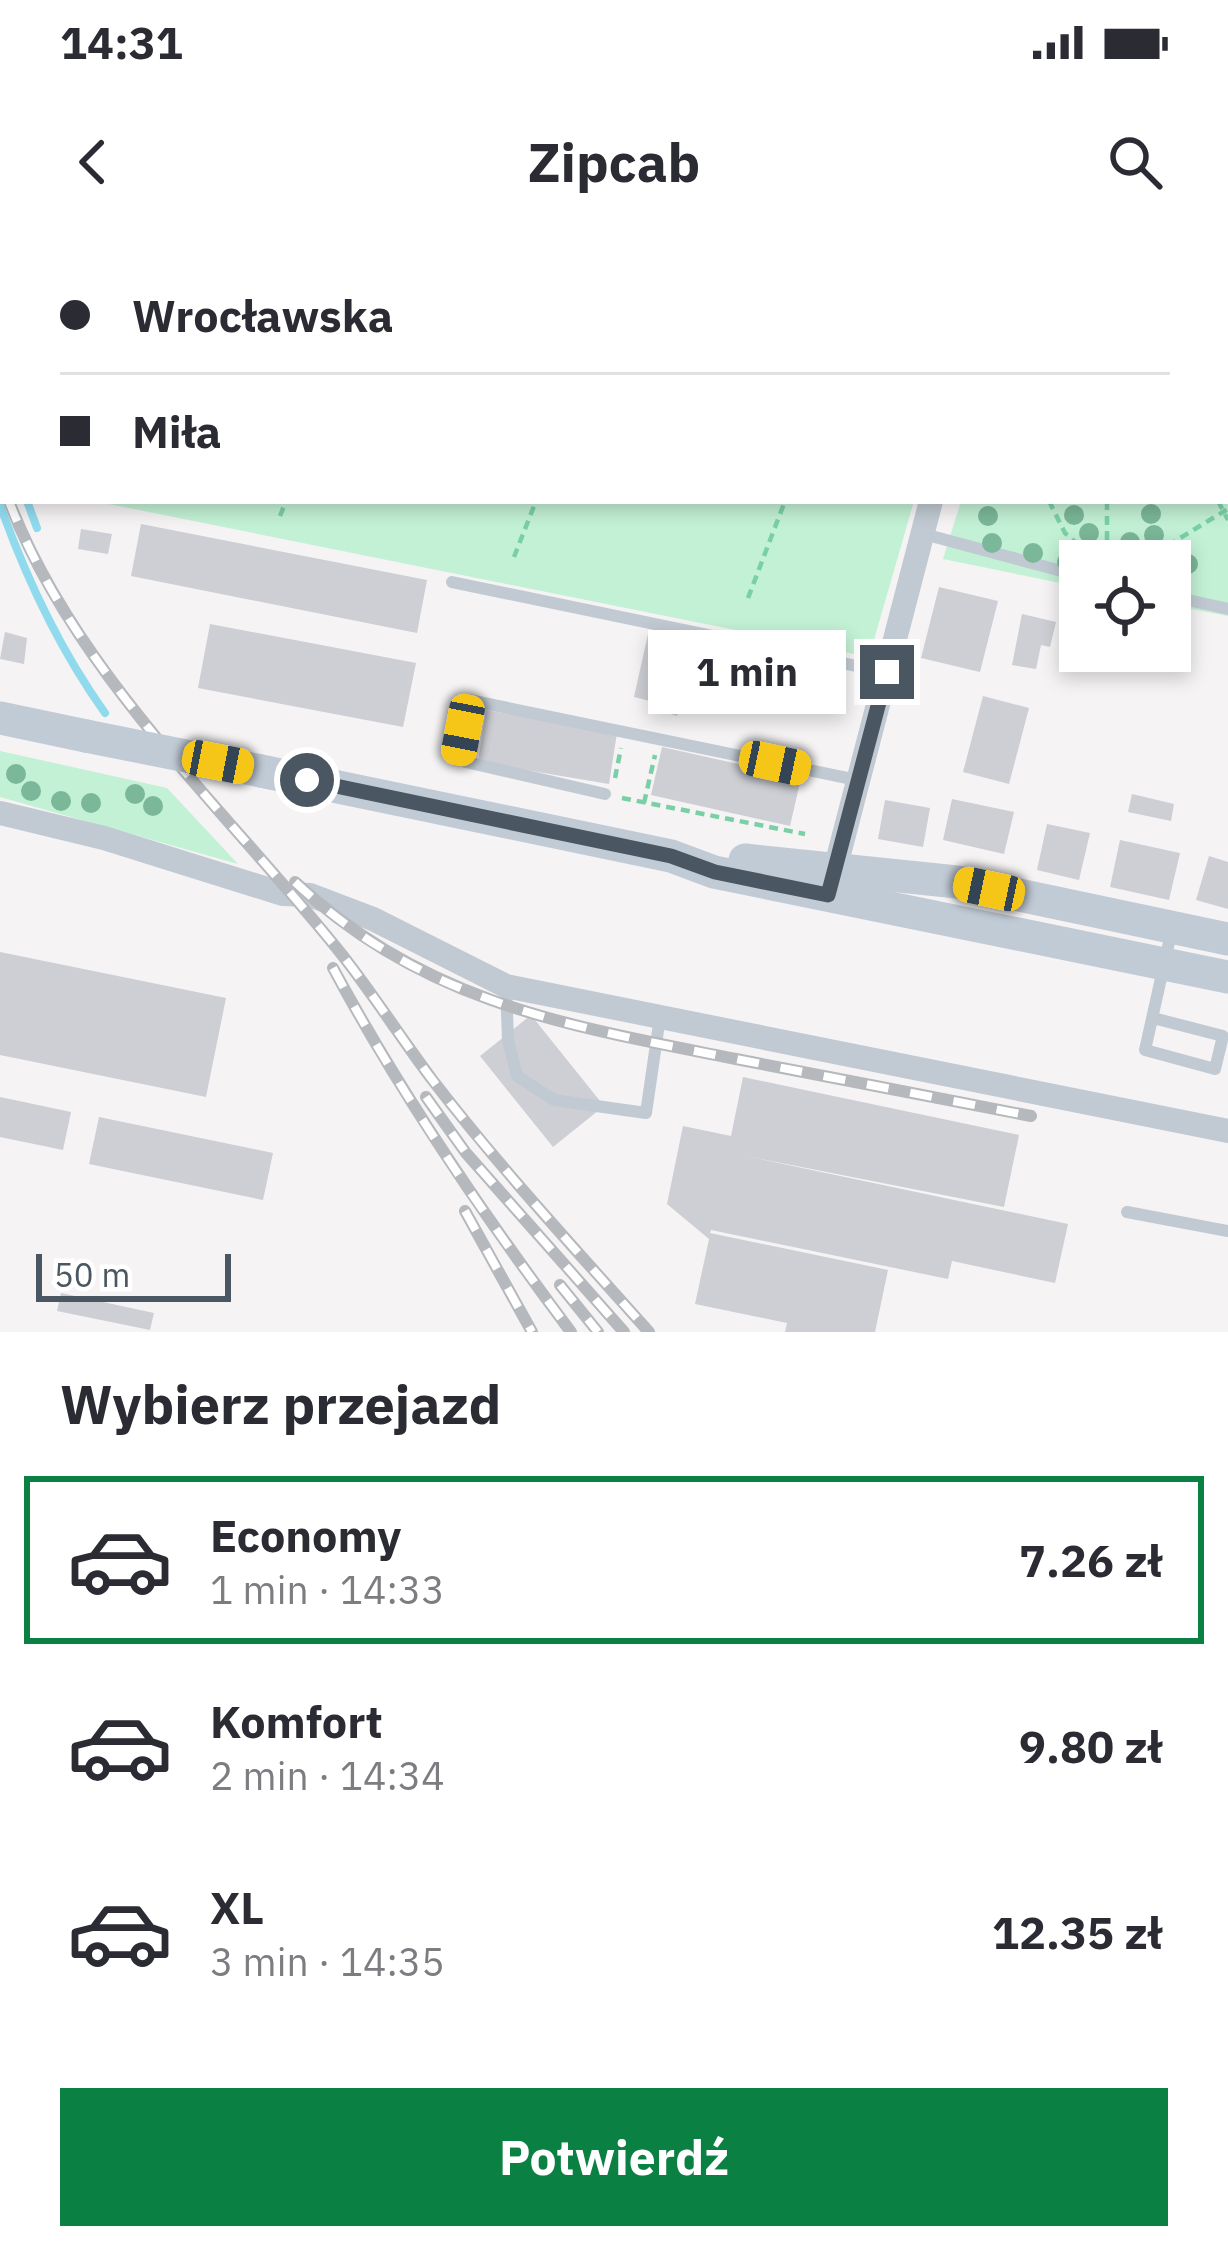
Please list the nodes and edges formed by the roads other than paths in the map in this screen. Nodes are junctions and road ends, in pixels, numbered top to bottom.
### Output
1 (930, 504) edge
2 (920, 533) junction
3 (1059, 569) edge
4 (452, 582) dead end
5 (1191, 601) edge
6 (1228, 609) edge
7 (887, 672) junction
8 (0, 718) edge
9 (859, 780) junction
10 (605, 794) dead end
11 (0, 813) edge
12 (835, 868) junction
13 (1172, 928) junction
14 (1228, 939) edge
15 (1165, 964) junction
16 (1228, 977) edge
17 (506, 986) junction
18 (660, 1017) junction
19 (1153, 1018) junction
20 (1228, 1131) edge
21 (1127, 1212) dead end
22 (1228, 1231) edge

1 - 2 street
2 - 3 lane
2 - 7 street
4 - 7 lane
5 - 6 lane
7 - 9 street
8 - 12 main road, bridge
9 - 10 lane
9 - 12 street
11 - 17 street
12 - 13 main road
12 - 15 main road
13 - 14 main road
13 - 15 lane
15 - 16 main road
15 - 19 lane
17 - 18 street
17 - 18 lane
18 - 20 street
19 - 19 lane
21 - 22 lane

